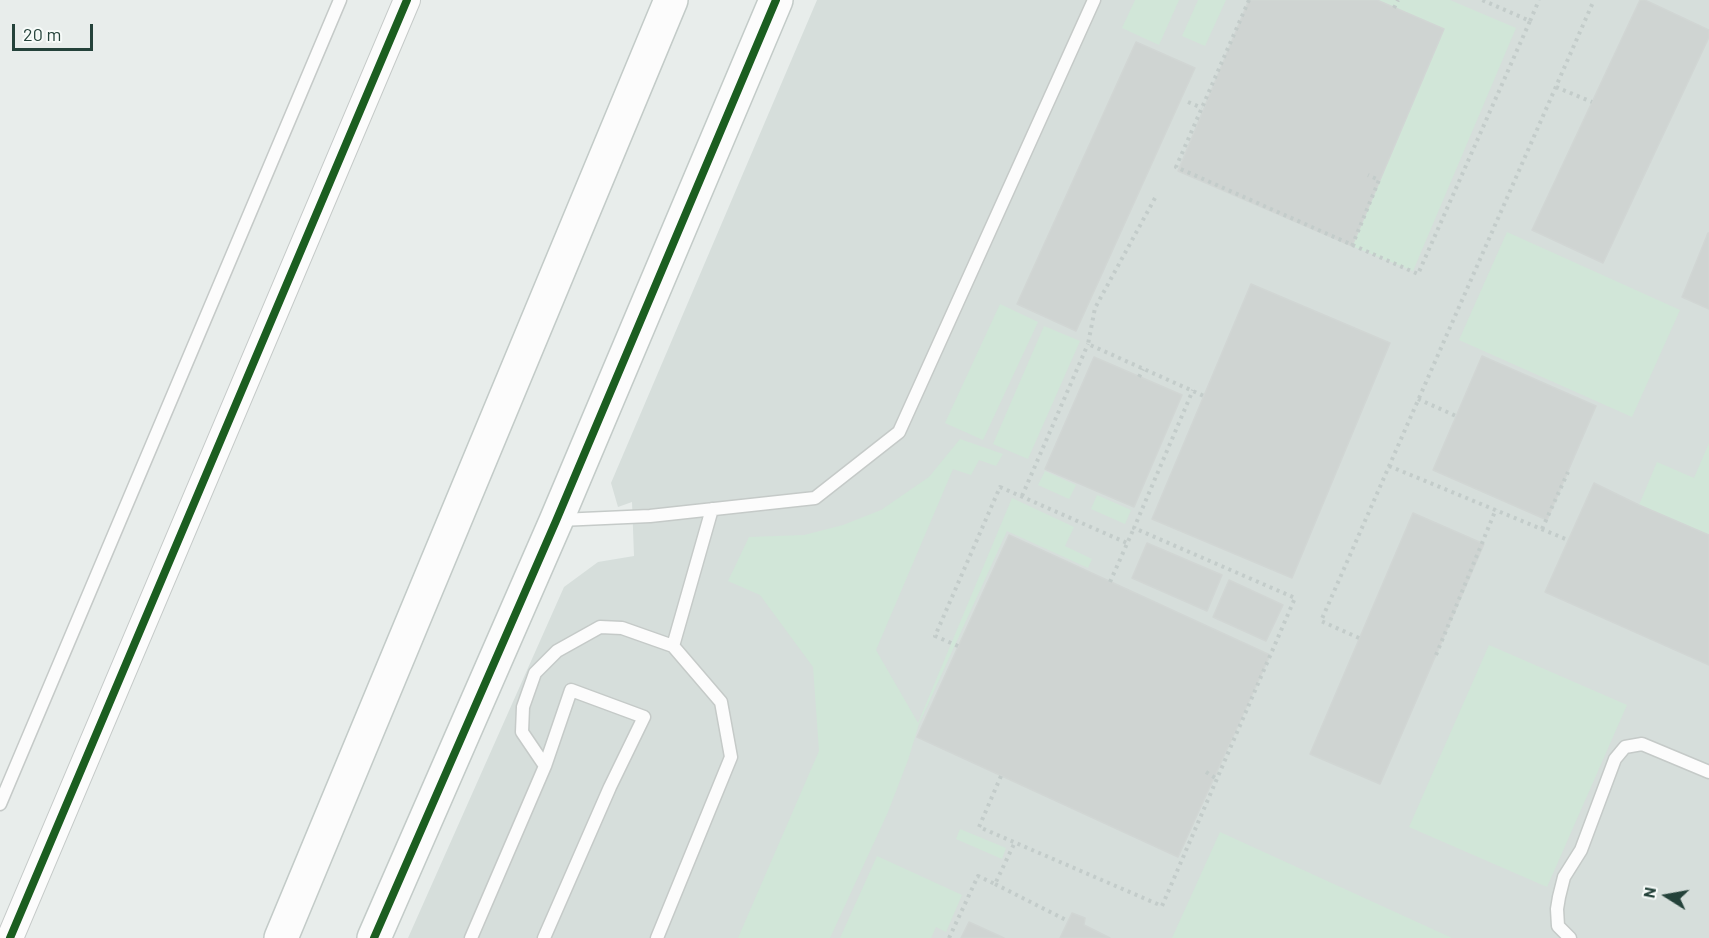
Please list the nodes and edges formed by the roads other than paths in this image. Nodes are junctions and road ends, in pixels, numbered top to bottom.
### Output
1 (340, 0) edge
2 (407, 0) edge
3 (671, 0) edge
4 (776, 0) edge
5 (1094, 0) edge
6 (712, 509) junction
7 (556, 521) junction
8 (673, 646) junction
9 (545, 766) junction
10 (1709, 772) edge
11 (0, 804) edge
12 (10, 938) edge
13 (281, 938) edge
14 (374, 938) edge
15 (471, 938) edge
16 (544, 938) edge
17 (657, 938) edge
18 (1570, 938) edge

1 - 11 lane
2 - 12 street
3 - 13 street
4 - 7 street
5 - 6 lane
6 - 7 lane
6 - 8 lane
7 - 14 street
8 - 9 lane
8 - 17 lane
9 - 15 lane
9 - 16 lane
10 - 18 lane

